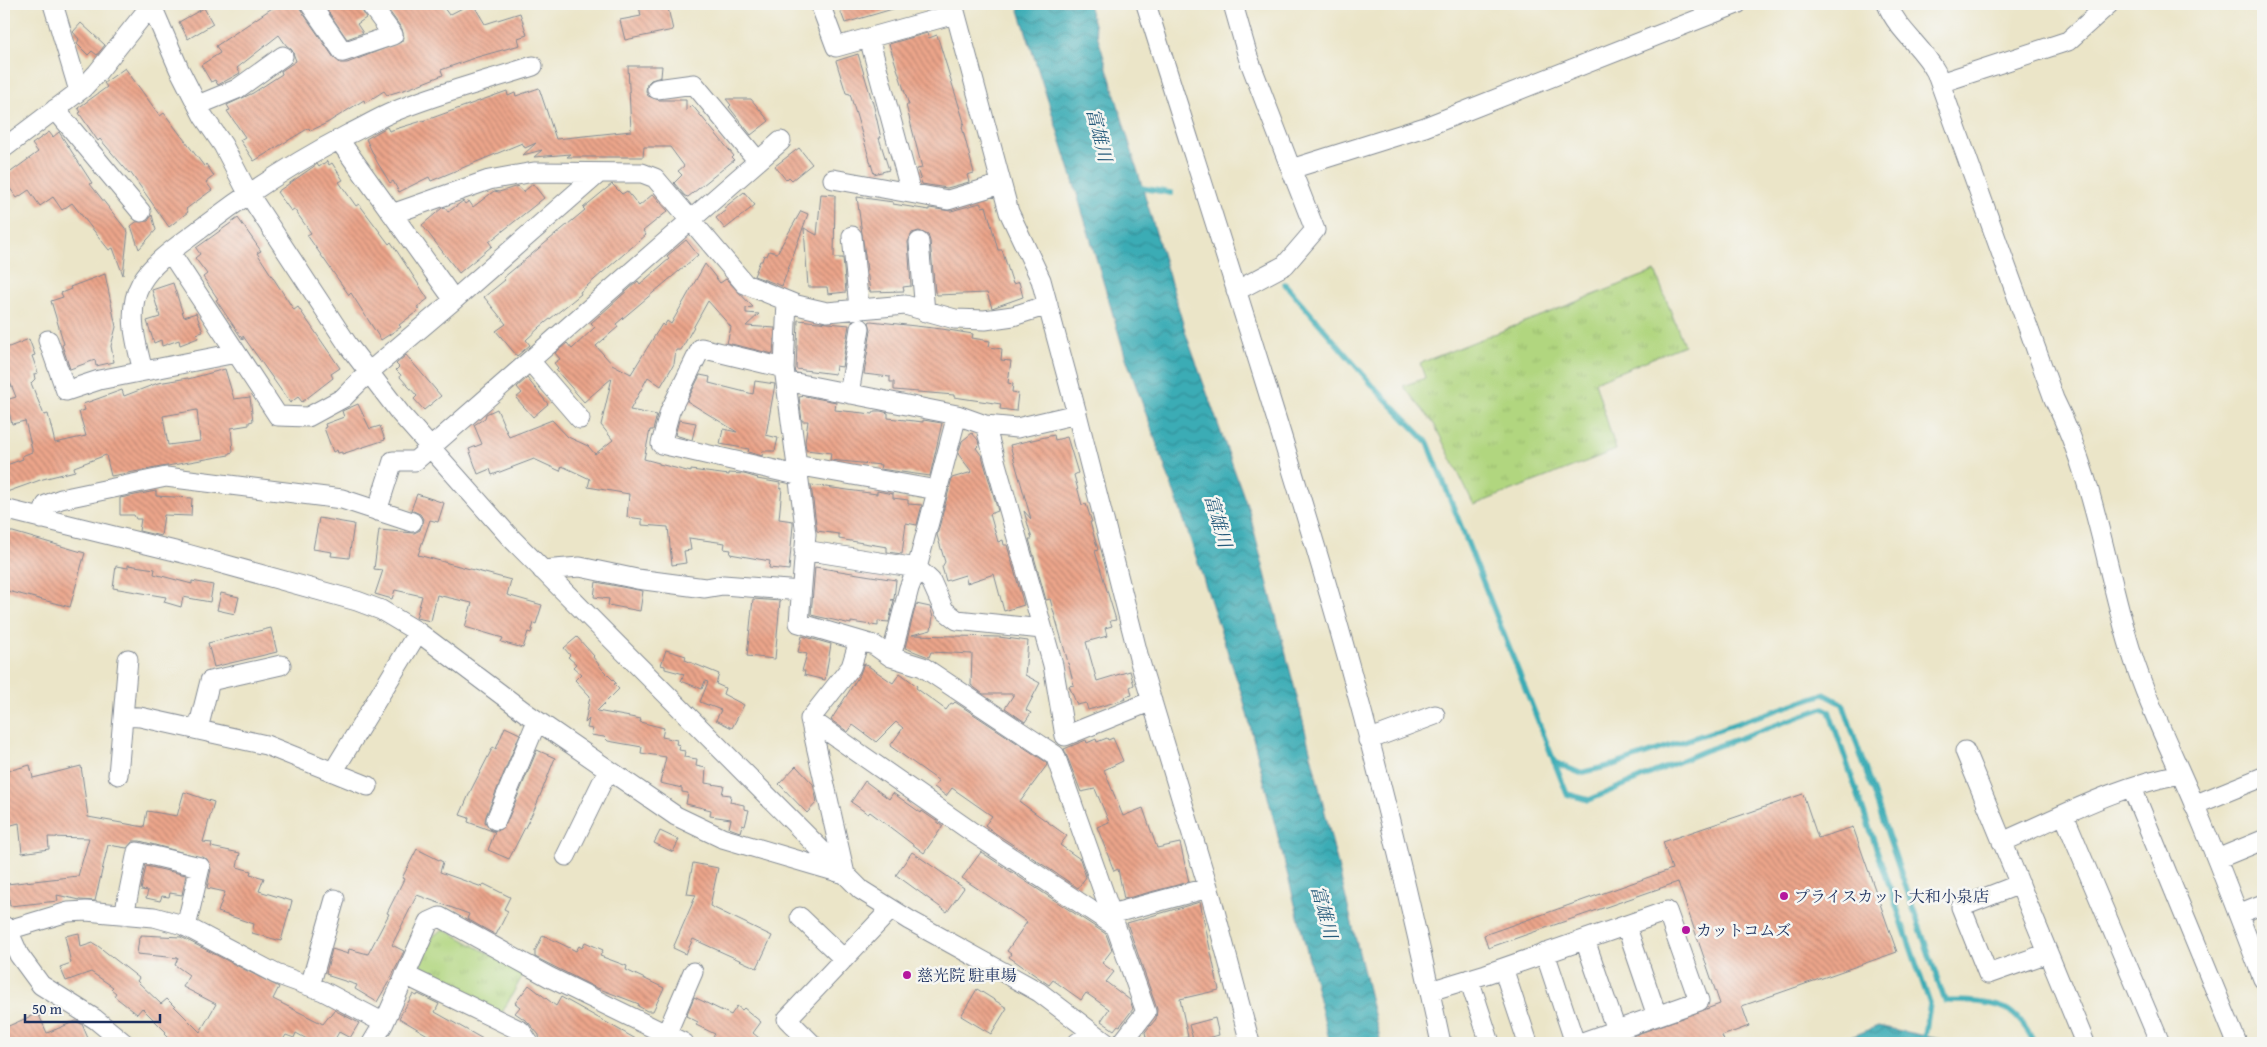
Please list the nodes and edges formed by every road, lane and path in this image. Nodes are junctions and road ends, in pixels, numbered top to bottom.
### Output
1 (53, 4) edge
2 (152, 4) edge
3 (310, 4) edge
4 (370, 4) edge
5 (820, 4) edge
6 (1146, 4) edge
7 (1233, 4) edge
8 (1737, 4) edge
9 (1887, 4) edge
10 (2109, 4) edge
11 (954, 9) edge
12 (869, 38) junction
13 (283, 56) dead end
14 (533, 66) dead end
15 (1940, 83) junction
16 (657, 89) dead end
17 (78, 91) junction
18 (198, 105) junction
19 (55, 109) junction
20 (339, 140) junction
21 (780, 141) dead end
22 (4, 148) edge
23 (758, 160) junction
24 (1291, 169) junction
25 (599, 173) junction
26 (833, 179) dead end
27 (1002, 184) junction
28 (248, 193) junction
29 (910, 193) junction
30 (141, 212) dead end
31 (392, 214) junction
32 (690, 220) junction
33 (852, 236) dead end
34 (919, 242) dead end
35 (170, 252) junction
36 (1236, 291) junction
37 (454, 300) junction
38 (787, 301) junction
39 (1048, 306) junction
40 (859, 308) junction
41 (925, 312) junction
42 (860, 328) dead end
43 (48, 340) dead end
44 (236, 353) junction
45 (530, 361) junction
46 (142, 371) junction
47 (369, 372) junction
48 (785, 375) junction
49 (849, 394) junction
50 (1078, 414) junction
51 (957, 415) junction
52 (580, 419) dead end
53 (985, 425) junction
54 (430, 448) junction
55 (796, 470) junction
56 (937, 490) junction
57 (4, 509) edge
58 (377, 511) junction
59 (41, 519) junction
60 (412, 522) dead end
61 (804, 550) junction
62 (917, 568) junction
63 (542, 570) junction
64 (801, 592) junction
65 (1042, 629) junction
66 (418, 632) junction
67 (860, 641) junction
68 (891, 656) junction
69 (128, 659) dead end
70 (281, 665) dead end
71 (1152, 701) junction
72 (1436, 715) dead end
73 (123, 716) junction
74 (810, 718) junction
75 (537, 721) junction
76 (198, 728) junction
77 (1368, 740) junction
78 (1965, 751) dead end
79 (608, 770) junction
80 (333, 772) junction
81 (2181, 774) junction
82 (118, 775) dead end
83 (2263, 777) edge
84 (368, 786) dead end
85 (2132, 788) junction
86 (2194, 805) junction
87 (2064, 815) junction
88 (496, 820) dead end
89 (2263, 840) edge
90 (2002, 842) junction
91 (566, 856) dead end
92 (2216, 859) junction
93 (845, 874) junction
94 (2020, 884) junction
95 (1208, 888) junction
96 (335, 899) dead end
97 (2263, 904) edge
98 (891, 909) junction
99 (2238, 914) junction
100 (124, 915) junction
101 (800, 917) dead end
102 (1113, 920) junction
103 (1626, 925) junction
104 (186, 927) junction
105 (6, 928) edge
106 (1585, 940) junction
107 (1545, 953) junction
108 (2048, 954) junction
109 (844, 959) junction
110 (1503, 968) junction
111 (2262, 971) edge
112 (693, 972) dead end
113 (405, 975) junction
114 (1461, 981) junction
115 (310, 986) junction
116 (1430, 991) junction
117 (1657, 1016) junction
118 (384, 1023) junction
119 (1616, 1030) junction
120 (666, 1035) junction
121 (1092, 1040) edge
122 (1244, 1042) edge
123 (124, 1043) edge
124 (372, 1043) edge
125 (529, 1043) edge
126 (684, 1043) edge
127 (811, 1043) edge
128 (1122, 1043) edge
129 (1441, 1043) edge
130 (1490, 1043) edge
131 (1528, 1043) edge
132 (1575, 1043) edge
133 (1580, 1043) edge
134 (2085, 1043) edge
135 (2160, 1043) edge
136 (2237, 1043) edge

1 - 17 street
2 - 17 street
2 - 18 street
3 - 4 street
5 - 12 street
6 - 36 street
7 - 24 street
8 - 24 street
9 - 15 street
10 - 15 street
11 - 12 street
11 - 27 street
12 - 29 street
13 - 18 street
14 - 20 street
15 - 81 street
16 - 23 street
17 - 19 street
18 - 28 street
19 - 22 street
19 - 30 street
20 - 28 street
20 - 31 street
21 - 23 street
23 - 32 street
24 - 36 street
25 - 31 street
25 - 32 street
25 - 37 street
26 - 29 street
27 - 29 street
27 - 39 street
28 - 35 street
28 - 47 street
31 - 37 street
32 - 38 street
32 - 45 street
33 - 40 street
34 - 41 street
35 - 44 street
35 - 46 street
36 - 77 street
37 - 47 street
38 - 40 street
38 - 48 street
39 - 41 street
39 - 50 street
40 - 41 street
42 - 49 street
43 - 46 street
44 - 46 street
44 - 47 street
45 - 52 street
45 - 54 street
47 - 54 street
48 - 49 street
48 - 55 street
48 - 55 street
49 - 51 street
50 - 53 street
50 - 71 street
51 - 53 street
51 - 56 street
53 - 65 street
54 - 58 street
54 - 63 street
55 - 56 street
55 - 61 street
56 - 62 street
57 - 59 street
58 - 59 street
58 - 60 street
59 - 66 street
61 - 62 street
61 - 64 street
62 - 65 street
62 - 68 street
63 - 64 street
63 - 93 street
64 - 67 street
65 - 71 street
66 - 75 street
66 - 80 street
67 - 68 street
67 - 74 street
68 - 102 street
69 - 73 street
70 - 76 street
71 - 95 street
72 - 77 street
73 - 76 street
73 - 82 street
74 - 93 street
74 - 102 street
75 - 79 street
75 - 88 street
76 - 80 street
77 - 116 street
78 - 90 street
79 - 91 street
79 - 93 street
80 - 84 street
81 - 85 street
81 - 86 street
83 - 86 street
85 - 87 street
85 - 136 street
86 - 92 street
87 - 90 street
87 - 135 street
89 - 92 street
90 - 94 street
92 - 99 street
93 - 98 street
94 - 108 street
94 - 108 street
95 - 102 street
95 - 122 street
96 - 115 street
97 - 99 street
98 - 109 street
98 - 121 street
99 - 111 street
100 - 104 street
100 - 104 street
100 - 105 street
101 - 109 street
102 - 128 street
103 - 106 street
103 - 117 street
103 - 117 street
104 - 115 street
105 - 123 street
106 - 107 street
106 - 119 street
107 - 110 street
107 - 132 street
108 - 134 street
109 - 127 street
110 - 114 street
110 - 131 street
112 - 120 street
113 - 118 street
113 - 120 street
113 - 125 street
114 - 116 street
114 - 130 street
115 - 118 street
116 - 129 street
117 - 119 street
118 - 124 street
119 - 133 street
120 - 126 street

